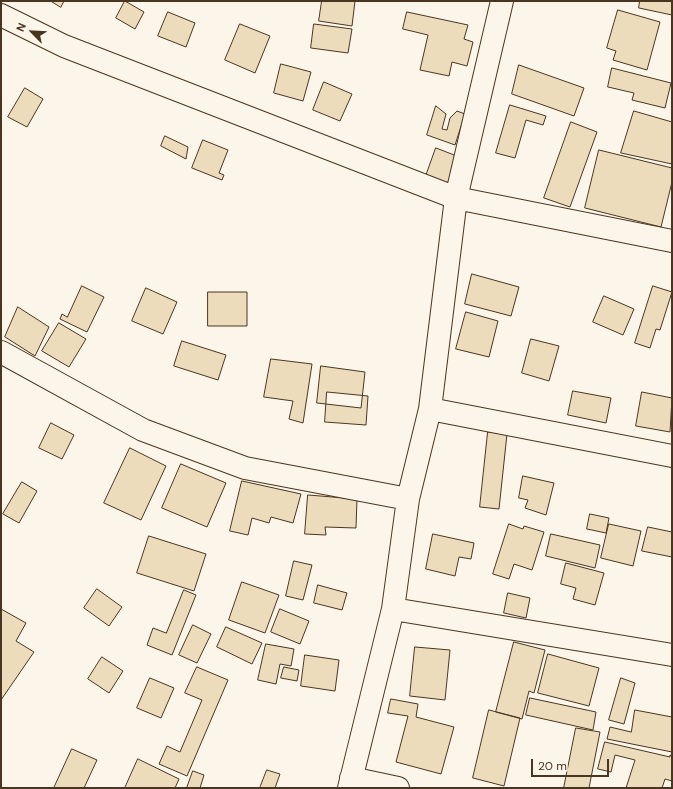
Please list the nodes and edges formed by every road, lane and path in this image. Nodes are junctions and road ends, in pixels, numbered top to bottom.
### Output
1 (502, 1) edge
2 (1, 15) edge
3 (456, 198) junction
4 (672, 241) edge
5 (1, 352) edge
6 (430, 409) junction
7 (672, 456) edge
8 (408, 499) junction
9 (393, 609) junction
10 (672, 655) edge
11 (350, 783) edge
12 (398, 788) edge

1 - 3 street
2 - 3 street
3 - 4 street
3 - 6 street
5 - 8 street
6 - 7 street
6 - 8 street
8 - 9 street
9 - 10 street
9 - 11 street
11 - 12 street

